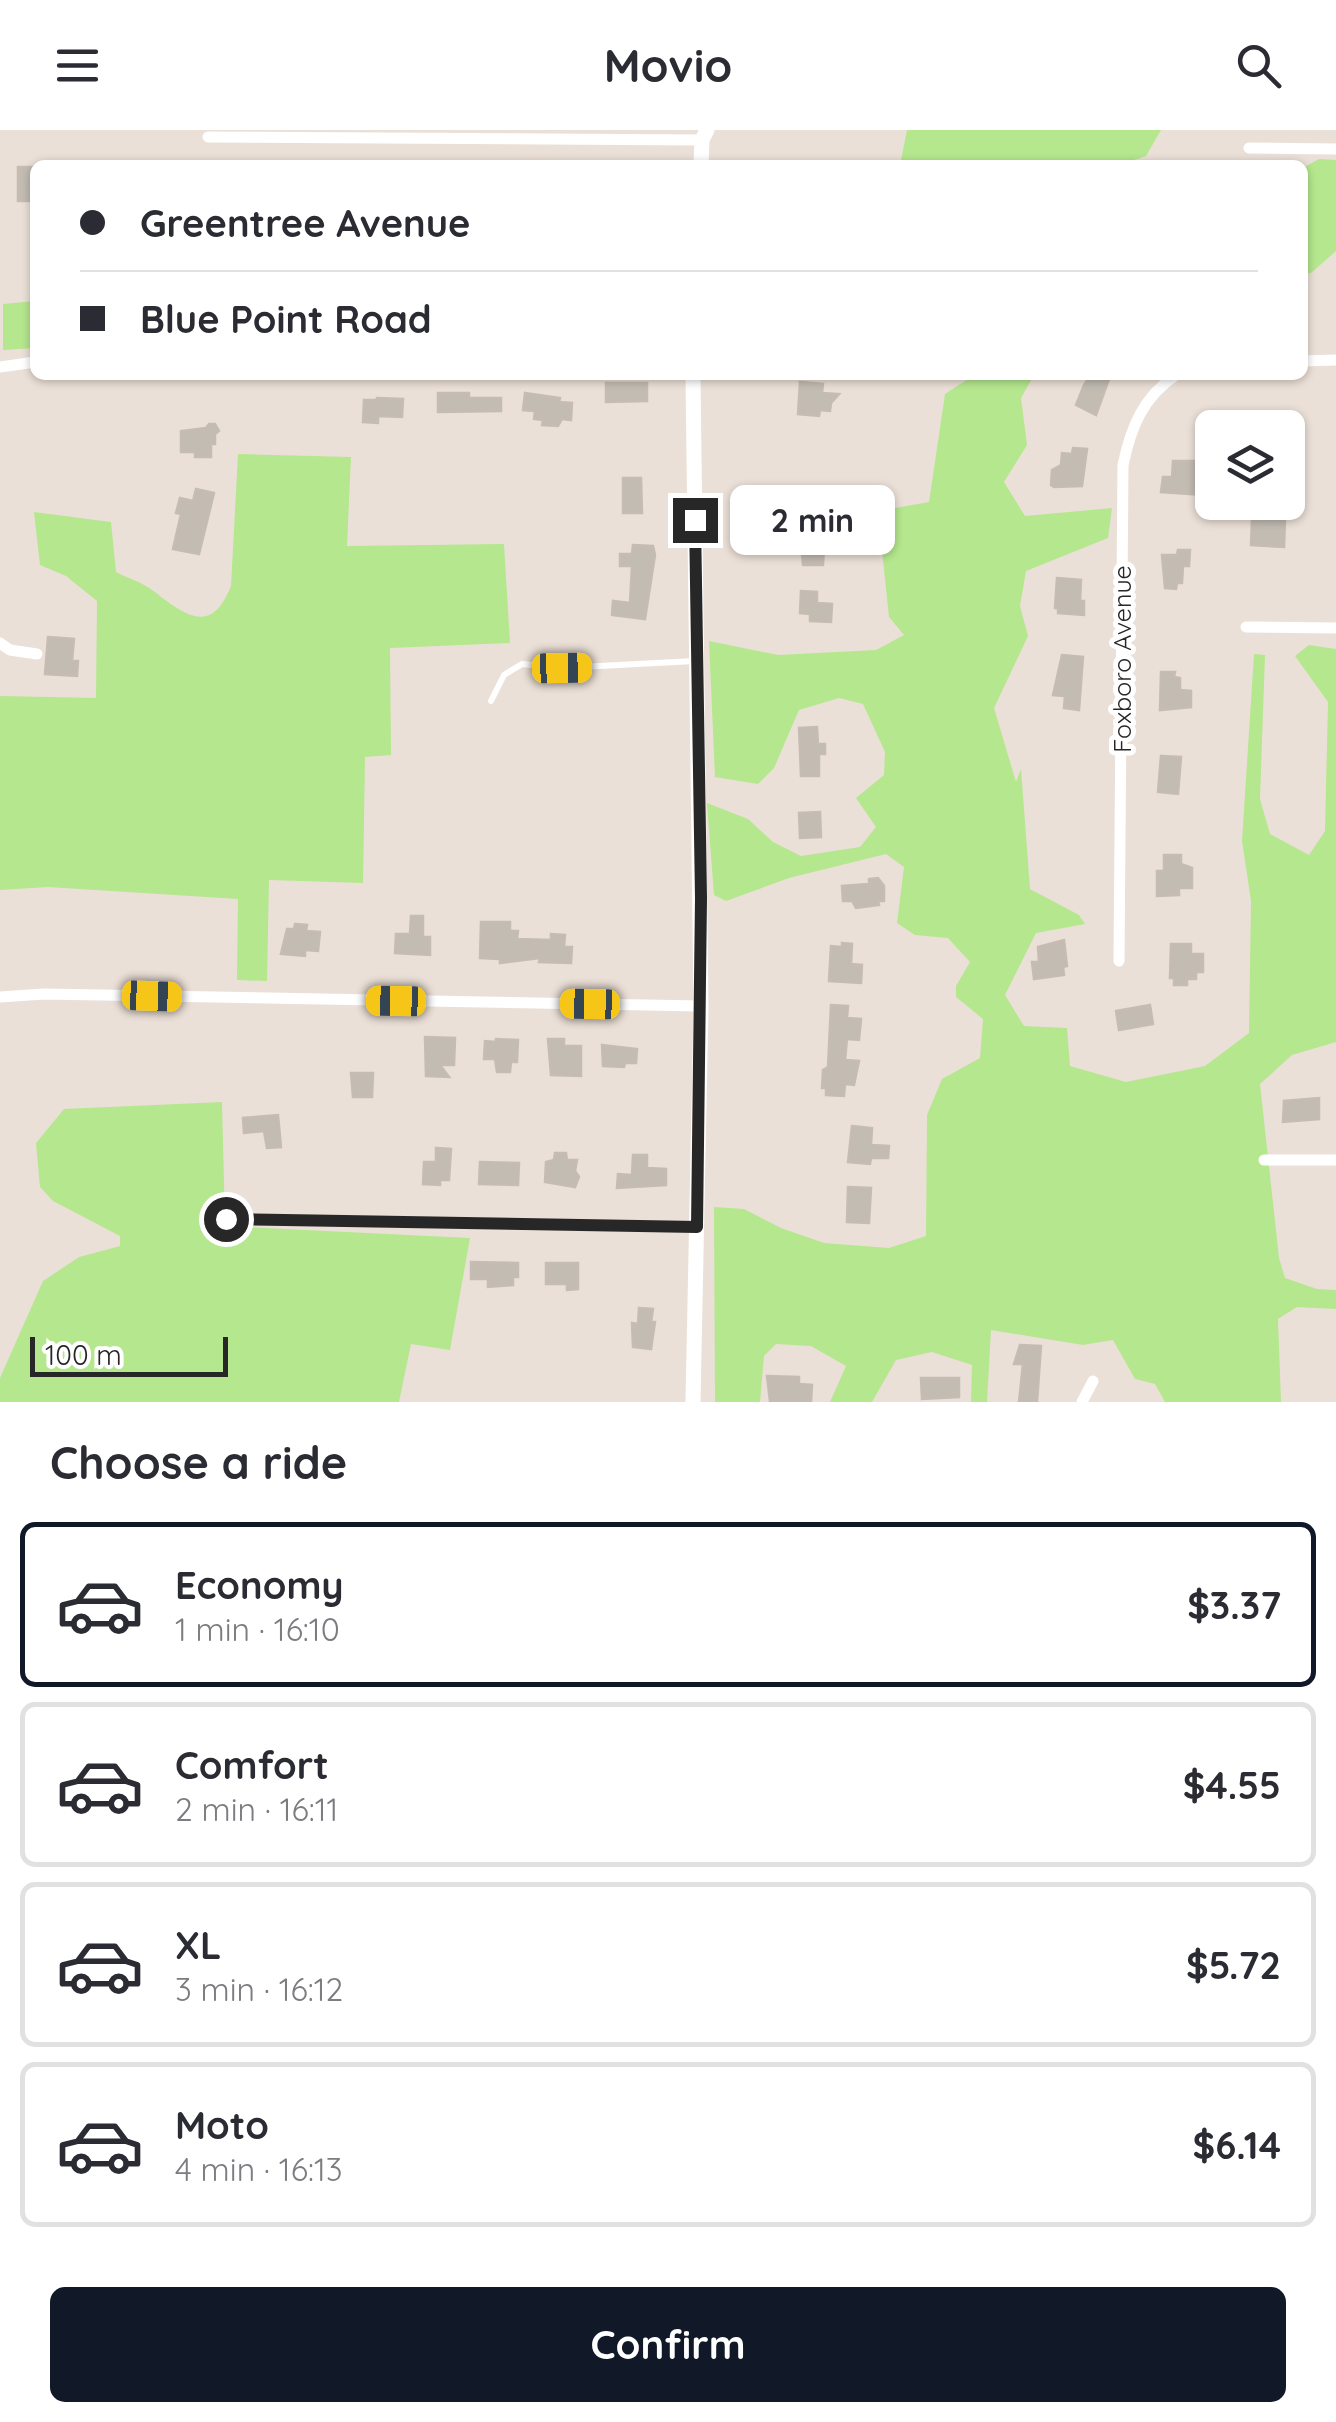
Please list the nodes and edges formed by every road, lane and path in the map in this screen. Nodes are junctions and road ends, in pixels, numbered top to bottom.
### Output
1 (704, 135) edge
2 (208, 137) dead end
3 (1249, 148) dead end
4 (1336, 149) edge
5 (702, 160) edge
6 (1308, 360) edge
7 (1336, 360) edge
8 (30, 363) edge
9 (0, 367) edge
10 (693, 380) edge
11 (1169, 380) edge
12 (1246, 627) dead end
13 (1336, 628) edge
14 (0, 643) edge
15 (37, 654) dead end
16 (696, 661) junction
17 (491, 701) dead end
18 (1119, 961) dead end
19 (3, 996) edge
20 (701, 1006) junction
21 (1264, 1160) dead end
22 (1336, 1160) edge
23 (226, 1219) dead end
24 (697, 1227) junction
25 (1093, 1382) dead end
26 (693, 1402) edge
27 (1082, 1402) edge

1 - 2 street
1 - 5 street
3 - 4 street
6 - 7 street
8 - 9 street
10 - 16 street
11 - 18 street, Foxboro Avenue
12 - 13 street
14 - 15 street
16 - 17 lane
16 - 20 street
19 - 20 street
20 - 24 street
21 - 22 street
23 - 24 street
24 - 26 street
25 - 27 street

